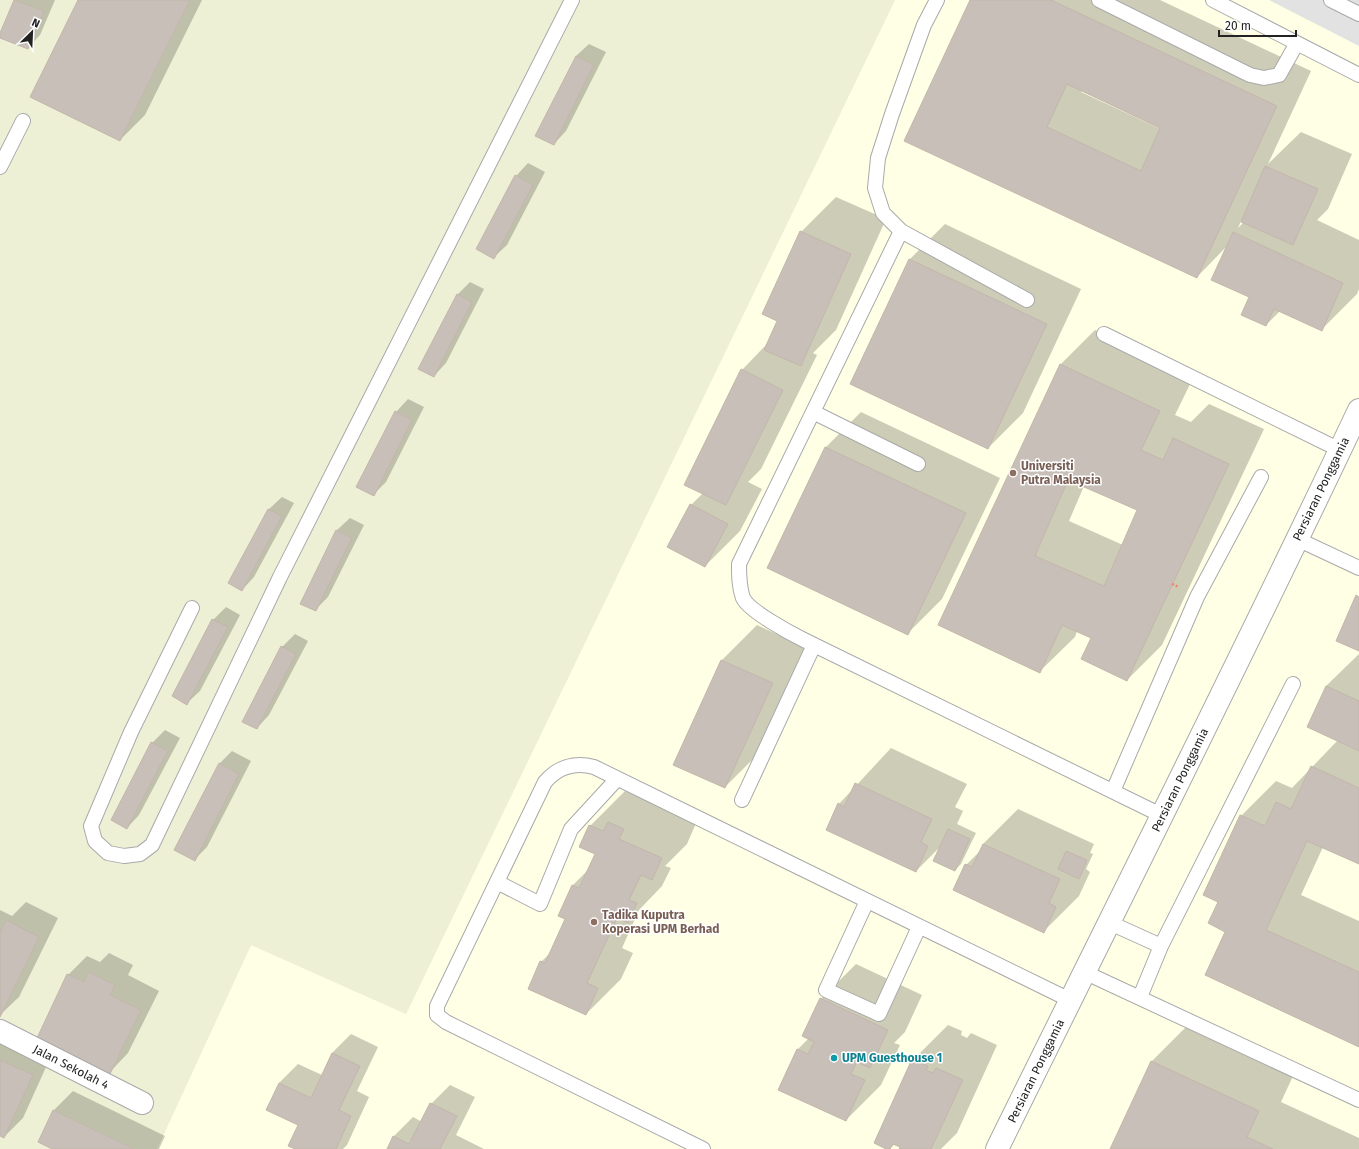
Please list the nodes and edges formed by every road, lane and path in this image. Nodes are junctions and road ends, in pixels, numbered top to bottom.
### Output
1 (572, 0) edge
2 (937, 0) edge
3 (1099, 0) edge
4 (1212, 0) edge
5 (1331, 0) edge
6 (1232, 4) edge
7 (1359, 14) edge
8 (1297, 43) junction
9 (1359, 75) edge
10 (23, 121) dead end
11 (0, 167) edge
12 (901, 231) junction
13 (1027, 300) dead end
14 (1104, 334) dead end
15 (1359, 410) edge
16 (813, 412) junction
17 (1340, 450) junction
18 (918, 464) dead end
19 (1261, 477) dead end
20 (1298, 539) junction
21 (1359, 568) edge
22 (192, 608) dead end
23 (814, 645) junction
24 (1293, 684) dead end
25 (617, 779) junction
26 (1113, 791) junction
27 (742, 800) dead end
28 (1163, 816) junction
29 (497, 882) junction
30 (867, 901) junction
31 (1108, 922) junction
32 (919, 927) junction
33 (1161, 946) junction
34 (1084, 972) junction
35 (1140, 997) junction
36 (1070, 1000) junction
37 (0, 1031) edge
38 (1359, 1100) edge
39 (142, 1103) dead end
40 (702, 1149) edge
41 (997, 1149) edge

1 - 22 lane
2 - 12 lane
3 - 8 lane
4 - 6 lane
5 - 7 lane
6 - 8 lane
8 - 9 lane
10 - 11 lane
12 - 13 lane
12 - 16 lane
14 - 17 lane
15 - 17 street, Persiaran Ponggamia
16 - 18 lane
16 - 23 lane
17 - 20 street, Persiaran Ponggamia
19 - 26 lane
20 - 21 lane
20 - 28 street, Persiaran Ponggamia
23 - 26 lane
23 - 27 lane
24 - 33 lane
25 - 29 lane
25 - 29 lane
25 - 30 lane
26 - 28 lane
28 - 31 street, Persiaran Ponggamia
29 - 40 lane
30 - 32 lane
30 - 32 lane
31 - 33 lane
31 - 34 street, Persiaran Ponggamia
32 - 36 lane
33 - 35 lane
34 - 35 lane
34 - 36 street, Persiaran Ponggamia
35 - 38 lane
36 - 41 street, Persiaran Ponggamia
37 - 39 street, Jalan Sekolah 4

